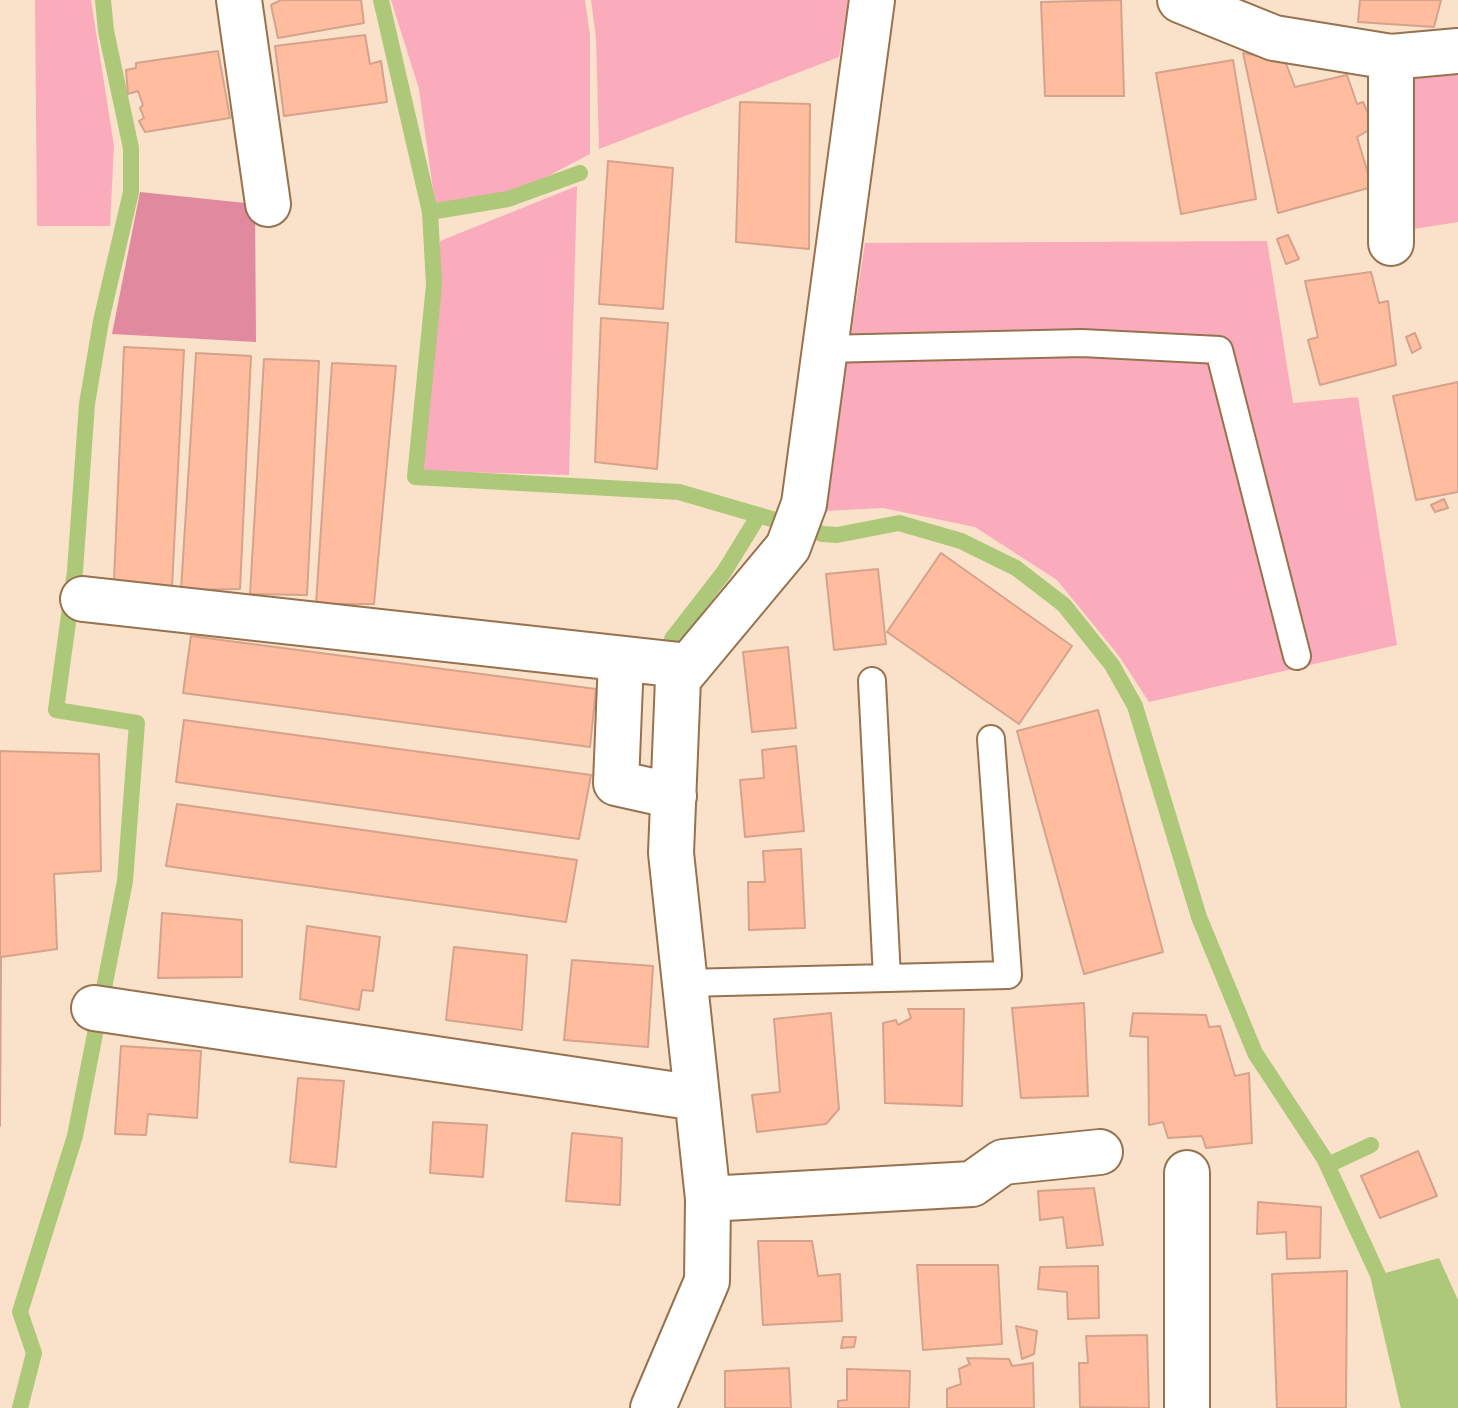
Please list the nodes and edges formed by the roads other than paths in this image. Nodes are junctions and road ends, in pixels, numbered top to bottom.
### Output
1 (239, 0) edge
2 (872, 0) edge
3 (1180, 0) edge
4 (1458, 51) edge
5 (1391, 57) junction
6 (268, 204) dead end
7 (1391, 243) dead end
8 (824, 349) junction
9 (83, 599) dead end
10 (1297, 656) dead end
11 (621, 659) junction
12 (689, 666) junction
13 (872, 681) dead end
14 (991, 739) dead end
15 (674, 796) junction
16 (887, 978) junction
17 (685, 983) junction
18 (94, 1008) dead end
19 (697, 1098) junction
20 (1100, 1152) dead end
21 (1187, 1173) dead end
22 (708, 1199) junction
23 (653, 1408) edge
24 (1187, 1408) edge

1 - 6 street
2 - 8 street
3 - 5 street
4 - 5 street
5 - 7 street
8 - 10 lane
8 - 12 street
9 - 11 street
11 - 12 street
11 - 15 street
12 - 15 street
13 - 16 lane
14 - 16 lane
15 - 17 street
16 - 17 lane
17 - 19 street
18 - 19 street
19 - 22 street
20 - 22 street
21 - 24 street
22 - 23 street

